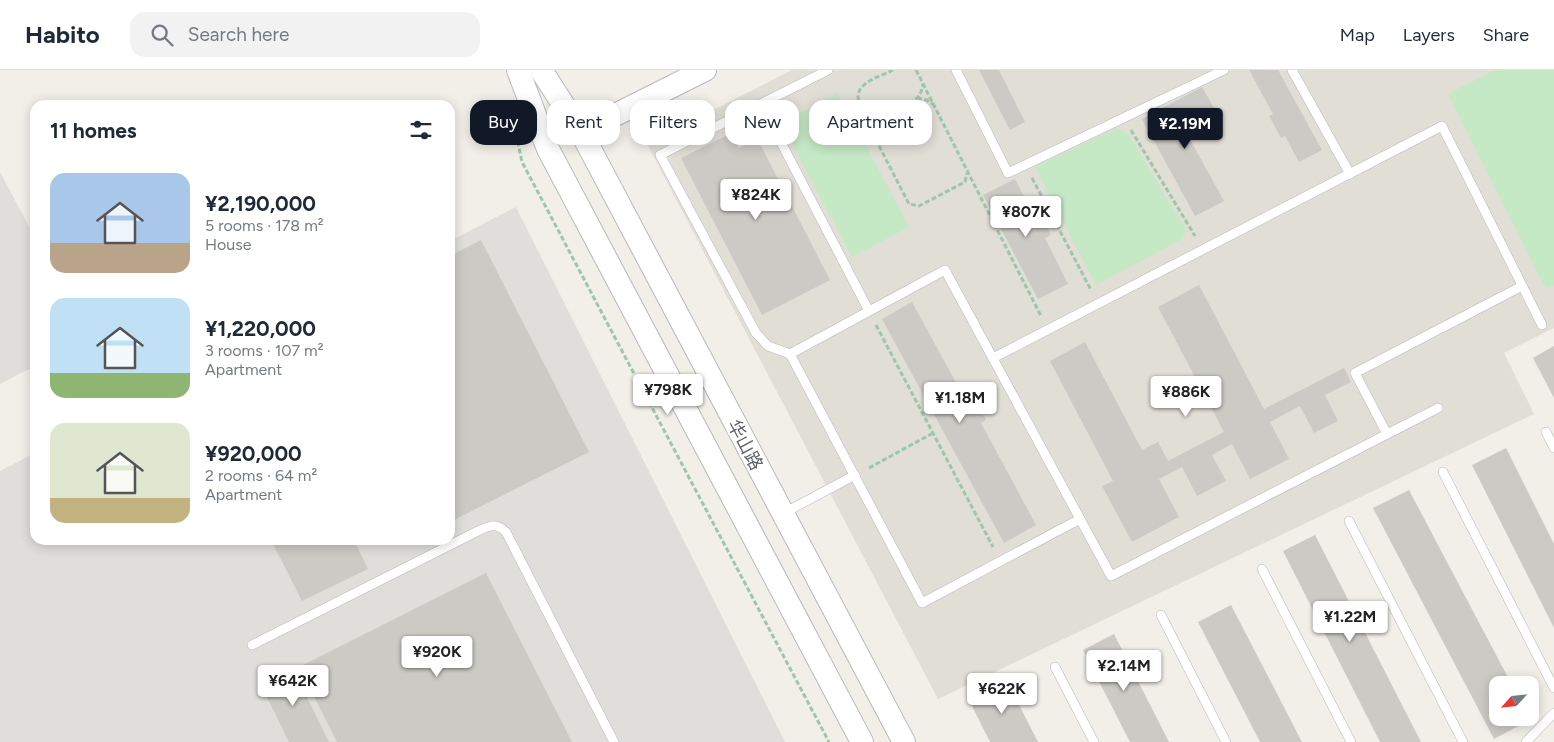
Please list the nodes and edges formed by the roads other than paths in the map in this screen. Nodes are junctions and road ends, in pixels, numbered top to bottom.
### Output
1 (518, 70) edge
2 (541, 70) edge
3 (705, 70) edge
4 (828, 70) edge
5 (956, 70) edge
6 (1224, 70) edge
7 (1292, 70) edge
8 (560, 100) edge
9 (769, 100) edge
10 (620, 112) edge
11 (725, 122) edge
12 (588, 145) edge
13 (782, 145) edge
14 (1350, 174) junction
15 (1522, 286) junction
16 (869, 311) junction
17 (1542, 325) dead end
18 (790, 354) junction
19 (993, 358) junction
20 (1438, 408) dead end
21 (1546, 432) dead end
22 (1386, 434) junction
23 (1554, 448) edge
24 (1443, 472) dead end
25 (855, 475) junction
26 (782, 514) junction
27 (1080, 519) junction
28 (1349, 521) dead end
29 (455, 543) edge
30 (450, 545) edge
31 (1262, 569) dead end
32 (1161, 615) dead end
33 (252, 645) dead end
34 (1056, 667) dead end
35 (1554, 688) edge
36 (1554, 712) edge
37 (614, 742) edge
38 (862, 742) edge
39 (904, 742) edge
40 (1094, 742) edge
41 (1226, 742) edge
42 (1351, 742) edge
43 (1463, 742) edge
44 (1526, 742) edge

1 - 38 street, 华山路
2 - 8 street, 华山路
3 - 10 street
4 - 9 lane
5 - 6 lane
7 - 14 lane
11 - 18 lane
12 - 26 street, 华山路
13 - 16 lane
14 - 15 lane
14 - 19 lane
15 - 17 lane
15 - 22 lane
16 - 18 lane
16 - 19 lane
18 - 25 lane
19 - 27 lane
20 - 22 lane
21 - 23 lane
22 - 27 lane
24 - 35 lane
25 - 26 lane
25 - 27 lane
26 - 39 street, 华山路
28 - 43 lane
29 - 37 lane
30 - 33 lane
31 - 42 lane
32 - 41 lane
34 - 40 lane
36 - 44 lane

